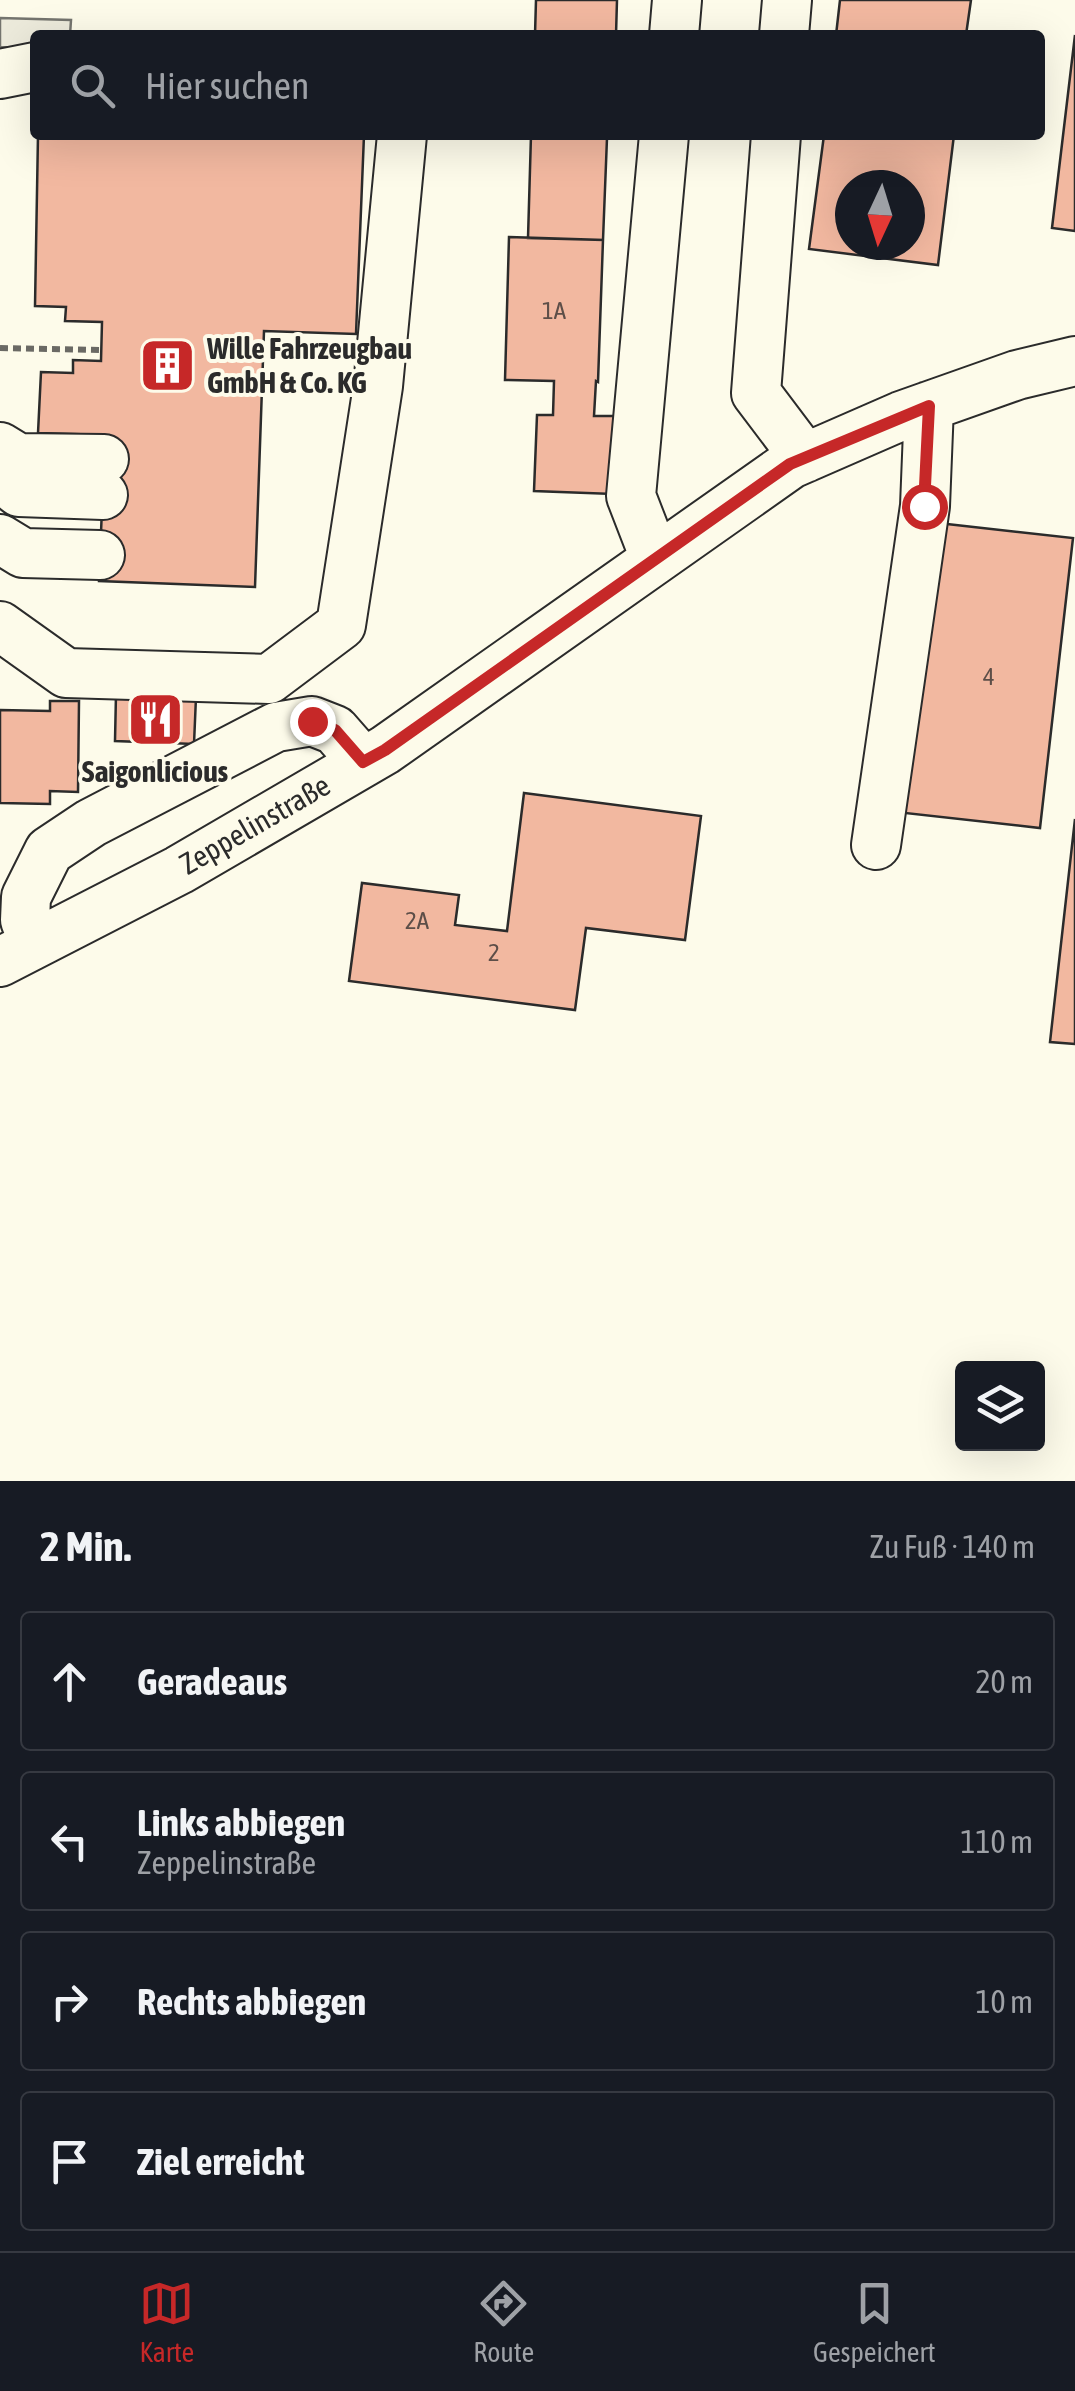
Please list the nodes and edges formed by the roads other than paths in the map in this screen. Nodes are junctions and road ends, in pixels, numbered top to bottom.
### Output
1 (677, 0) edge
2 (787, 0) edge
3 (674, 30) edge
4 (784, 30) edge
5 (30, 68) edge
6 (0, 74) edge
7 (402, 140) edge
8 (664, 140) edge
9 (776, 140) edge
10 (1075, 361) edge
11 (929, 406) junction
12 (0, 447) edge
13 (805, 458) junction
14 (0, 477) edge
15 (102, 509) junction
16 (0, 512) edge
17 (0, 540) edge
18 (655, 558) junction
19 (0, 626) edge
20 (363, 762) junction
21 (876, 846) dead end
22 (17, 953) edge

1 - 3 street
2 - 4 street
5 - 6 street
7 - 19 street
8 - 18 street
9 - 13 street
10 - 11 street, Zeppelinstraße
11 - 13 street, Zeppelinstraße
11 - 21 street
12 - 15 street
13 - 18 street, Zeppelinstraße
14 - 15 street
15 - 16 street
15 - 17 street
18 - 20 street, Zeppelinstraße
20 - 22 street, Zeppelinstraße
20 - 22 street

